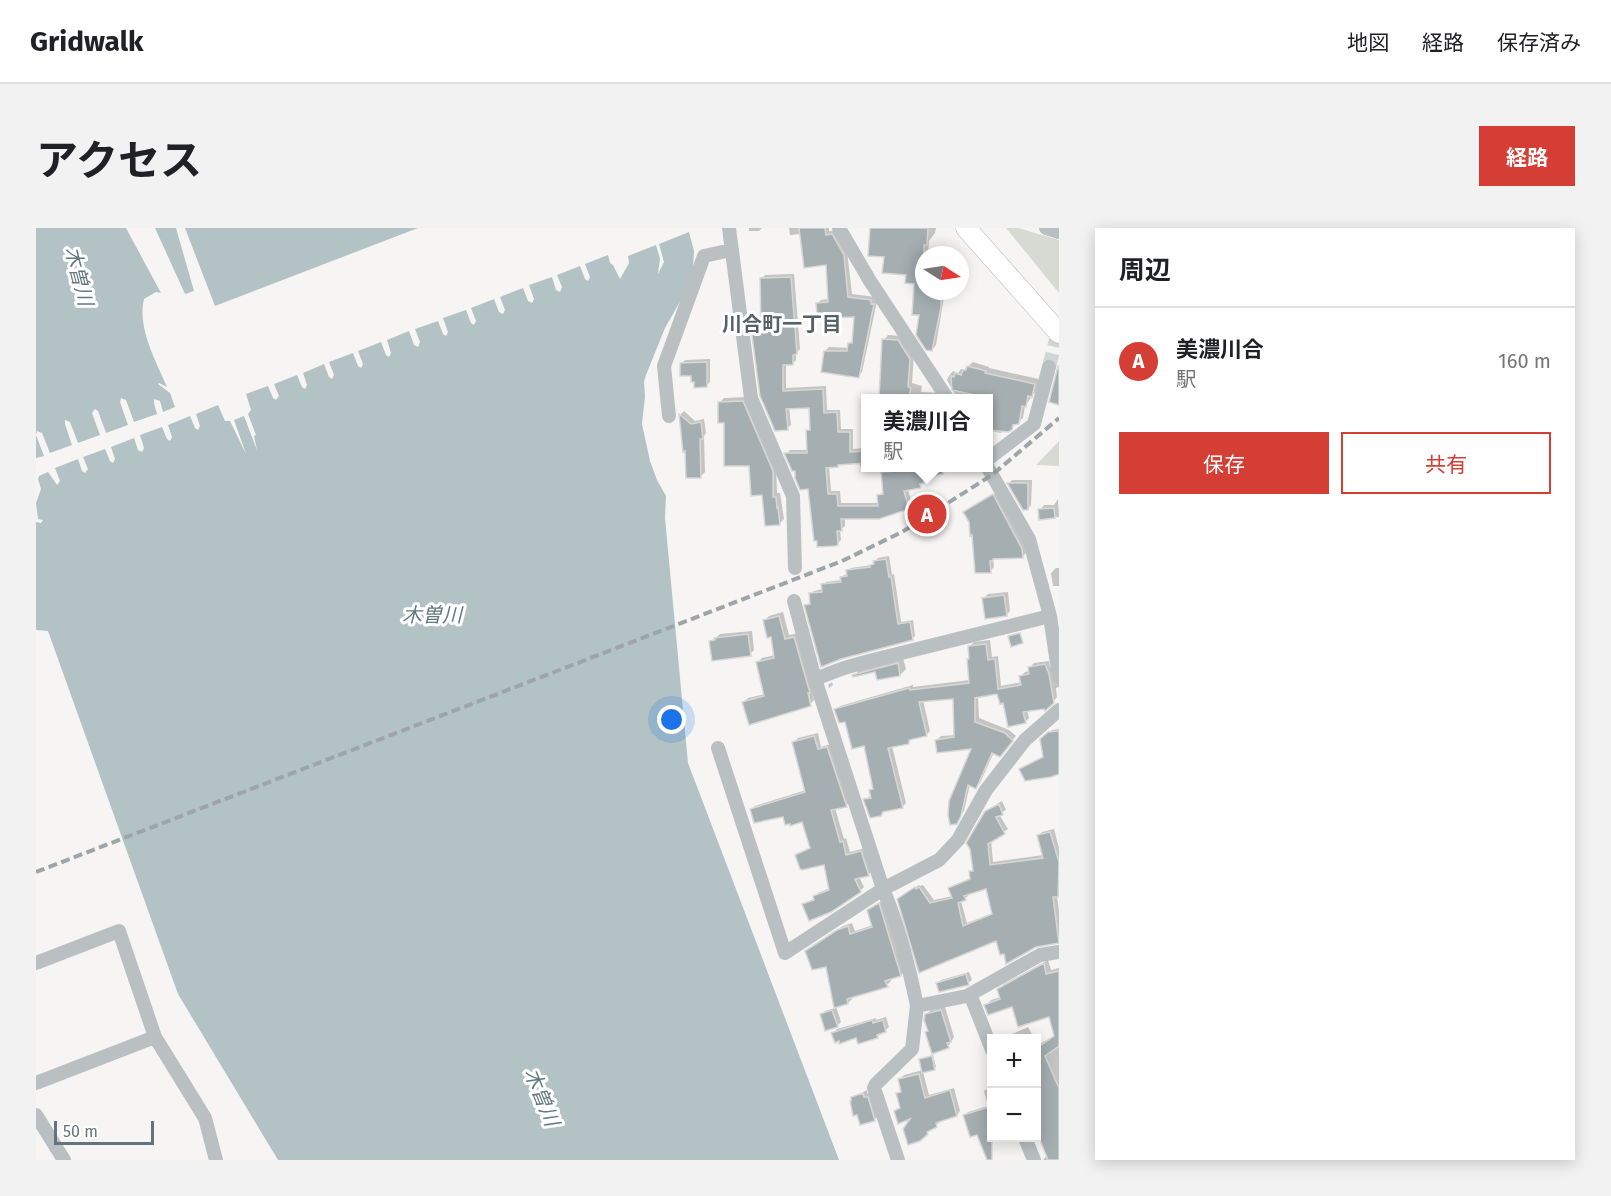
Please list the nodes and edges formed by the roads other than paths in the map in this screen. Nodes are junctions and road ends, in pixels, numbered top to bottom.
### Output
1 (729, 228) edge
2 (839, 228) edge
3 (966, 228) edge
4 (1046, 228) edge
5 (1059, 232) edge
6 (731, 250) junction
7 (1059, 333) edge
8 (1049, 367) tunnel mouth
9 (944, 394) edge
10 (669, 416) dead end
11 (993, 455) edge
12 (990, 472) edge
13 (795, 568) dead end
14 (794, 601) dead end
15 (1050, 616) junction
16 (1059, 677) edge
17 (815, 679) junction
18 (1059, 710) edge
19 (718, 748) dead end
20 (884, 889) junction
21 (1059, 952) edge
22 (36, 963) edge
23 (970, 994) junction
24 (917, 1006) junction
25 (155, 1037) junction
26 (987, 1037) edge
27 (36, 1083) edge
28 (36, 1115) edge
29 (1027, 1142) edge
30 (64, 1160) edge
31 (216, 1160) edge
32 (898, 1160) edge
33 (1034, 1160) edge

1 - 6 street
2 - 9 street
3 - 7 main road
4 - 5 street
6 - 10 street
6 - 13 street
8 - 11 street
12 - 15 street
14 - 17 street
15 - 16 street
15 - 17 street
17 - 20 street
18 - 20 street
19 - 20 street
20 - 24 street
21 - 23 street
22 - 25 street
23 - 24 street
23 - 26 street
24 - 32 street
25 - 27 street
25 - 31 street
28 - 30 street
29 - 33 street

